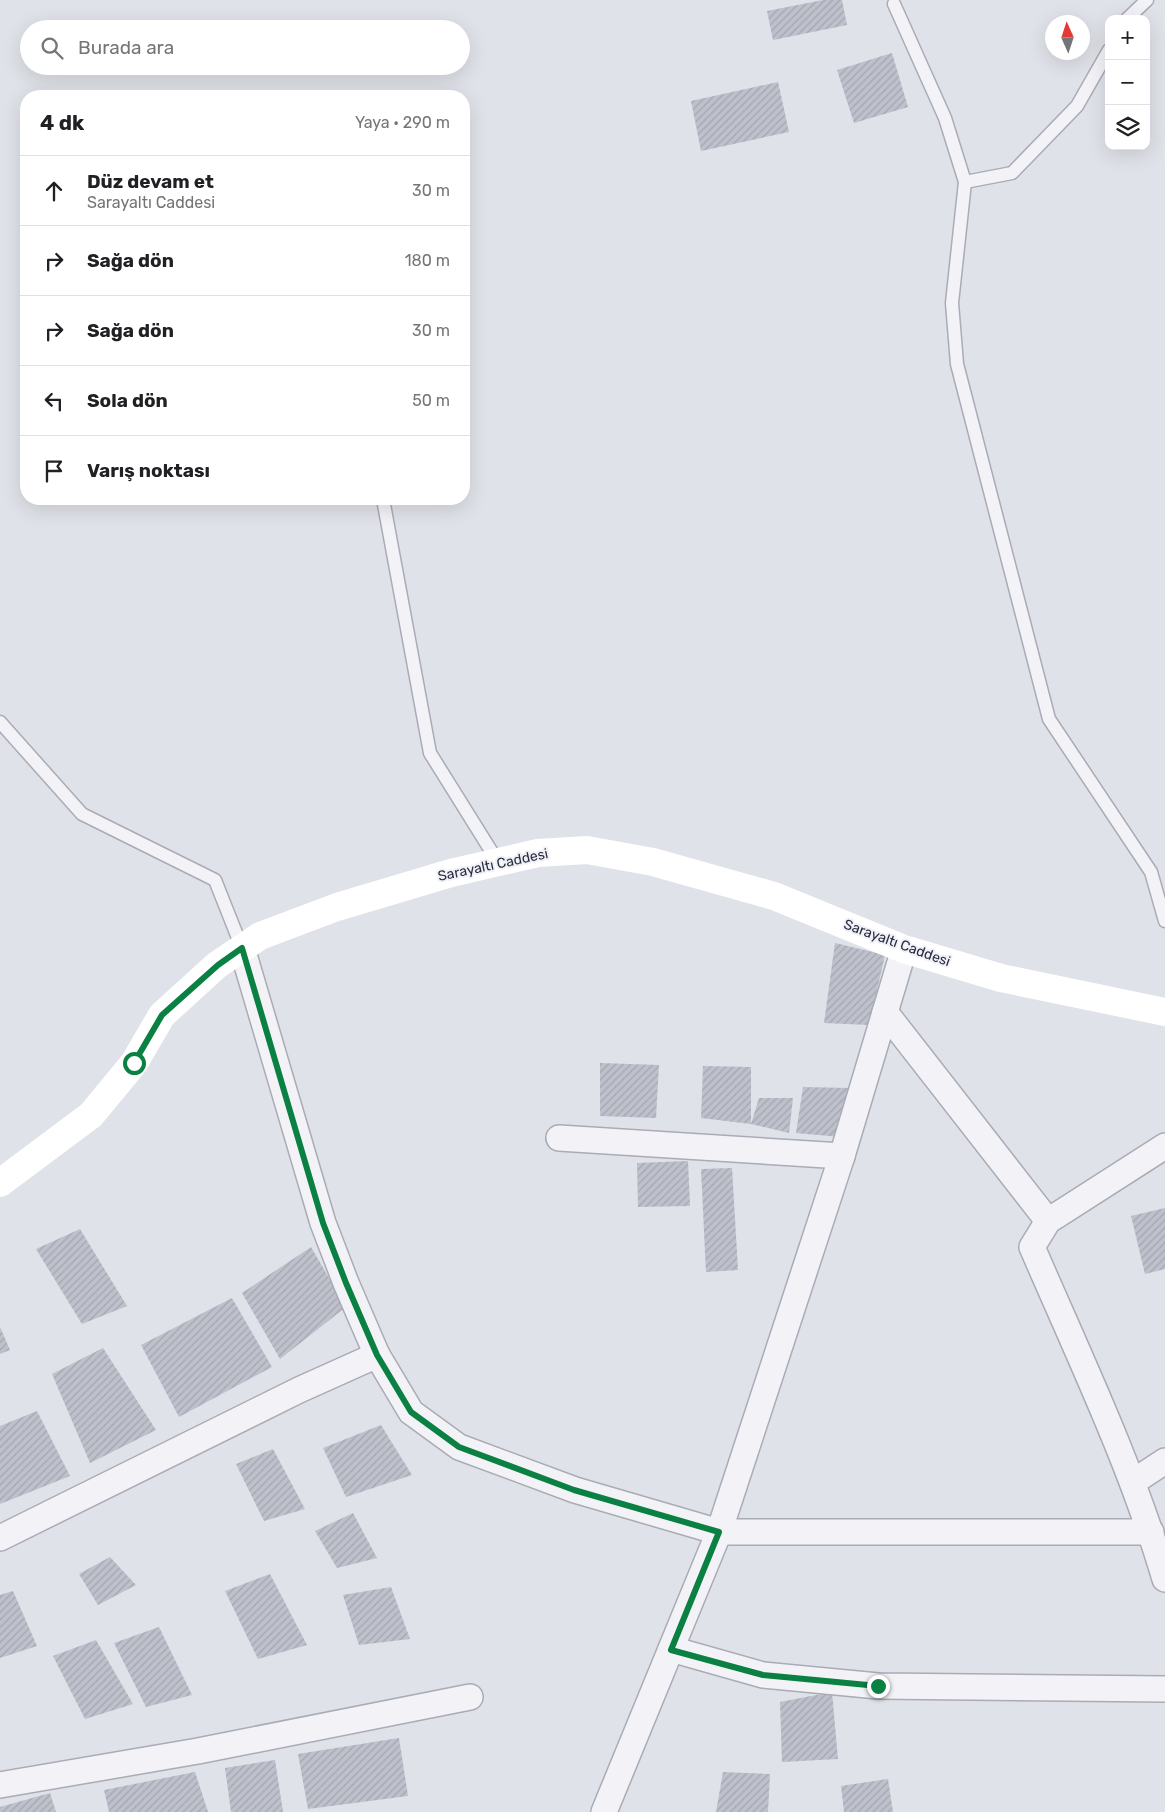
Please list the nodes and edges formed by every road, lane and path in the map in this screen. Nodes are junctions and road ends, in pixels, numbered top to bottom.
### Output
1 (1147, 0) edge
2 (894, 4) dead end
3 (1131, 15) edge
4 (1105, 57) edge
5 (965, 182) junction
6 (384, 505) edge
7 (0, 722) edge
8 (498, 862) junction
9 (1165, 922) edge
10 (242, 948) junction
11 (904, 949) junction
12 (885, 1012) junction
13 (1165, 1012) edge
14 (559, 1138) dead end
15 (1165, 1146) edge
16 (842, 1156) junction
17 (0, 1183) edge
18 (1048, 1221) junction
19 (377, 1355) junction
20 (1165, 1461) edge
21 (1133, 1482) junction
22 (719, 1532) junction
23 (1151, 1532) junction
24 (0, 1538) edge
25 (1165, 1579) edge
26 (671, 1650) junction
27 (1165, 1689) edge
28 (470, 1698) dead end
29 (0, 1786) edge
30 (604, 1812) edge

1 - 3 lane
2 - 5 lane
4 - 5 lane
5 - 9 lane
6 - 8 lane
7 - 10 lane
8 - 10 street, Sarayaltı Caddesi
8 - 11 street, Sarayaltı Caddesi
10 - 17 street, Sarayaltı Caddesi
10 - 19 street
11 - 12 street
11 - 13 street, Sarayaltı Caddesi
12 - 16 street
12 - 18 street
14 - 16 street
15 - 18 street
16 - 22 street
18 - 21 street
19 - 22 street
19 - 24 street
20 - 21 street
21 - 23 street
22 - 23 street
22 - 26 street
23 - 25 street
26 - 27 street
26 - 30 street
28 - 29 street

